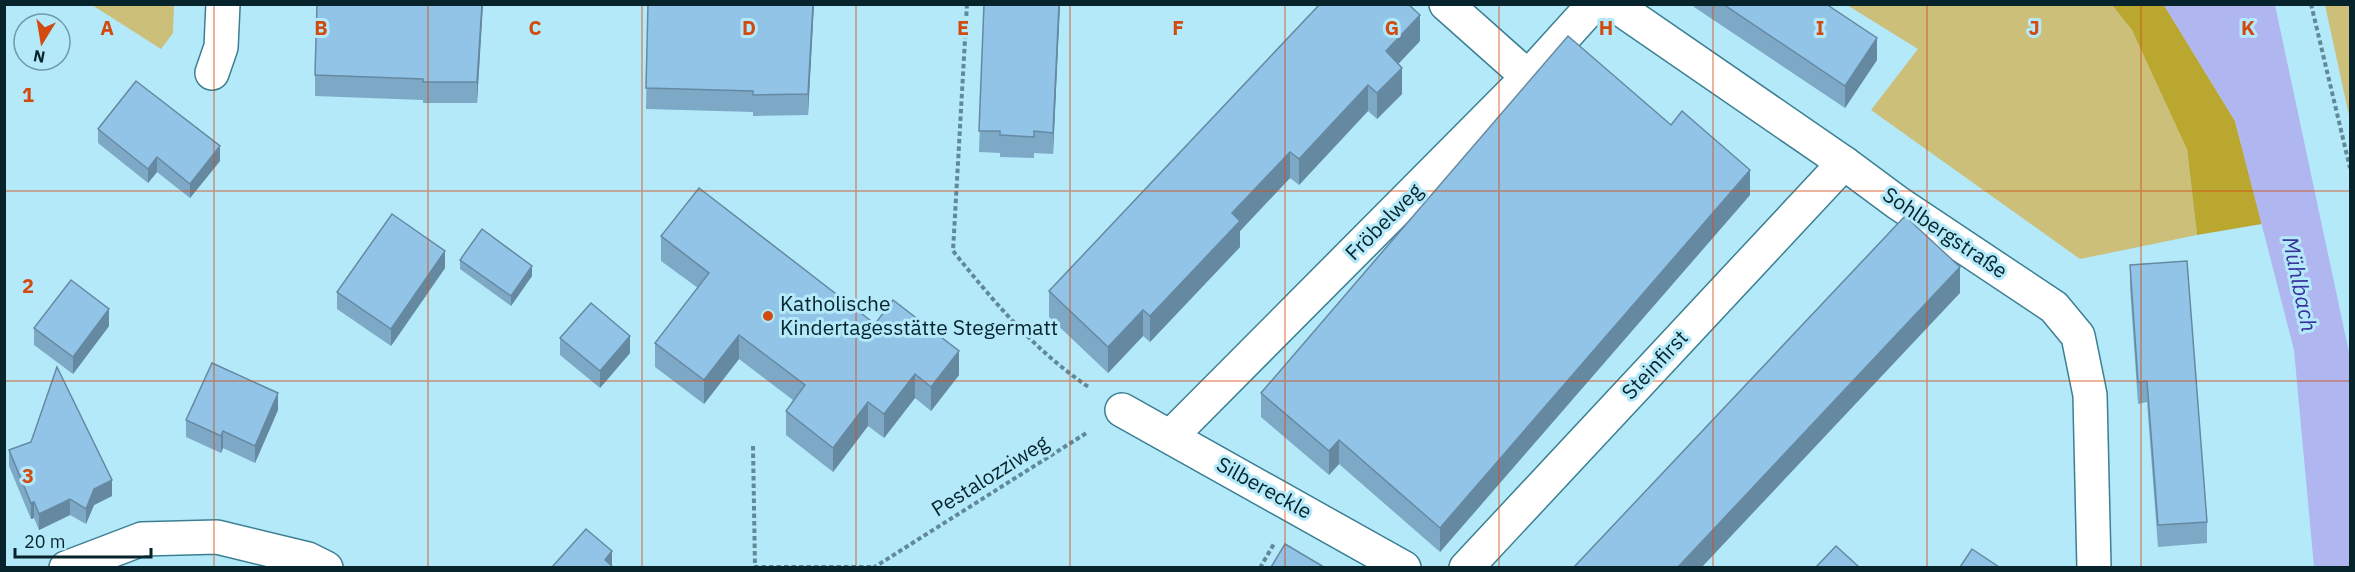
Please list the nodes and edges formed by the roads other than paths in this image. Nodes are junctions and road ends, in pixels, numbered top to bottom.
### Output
1 (223, 4) edge
2 (1446, 4) edge
3 (1594, 4) edge
4 (1613, 4) edge
5 (212, 74) dead end
6 (1528, 77) junction
7 (1844, 163) junction
8 (1122, 410) road end
9 (1171, 436) junction
10 (66, 567) edge
11 (326, 567) edge
12 (1404, 567) edge
13 (1466, 567) edge
14 (2094, 567) edge

1 - 5 street
2 - 6 street
3 - 6 street, Fröbelweg
4 - 7 street, Sohlbergstraße
6 - 9 street, Fröbelweg
7 - 13 street, Steinfirst
7 - 14 street, Sohlbergstraße
8 - 9 street, Silbereckle
9 - 12 street, Silbereckle
10 - 11 street

